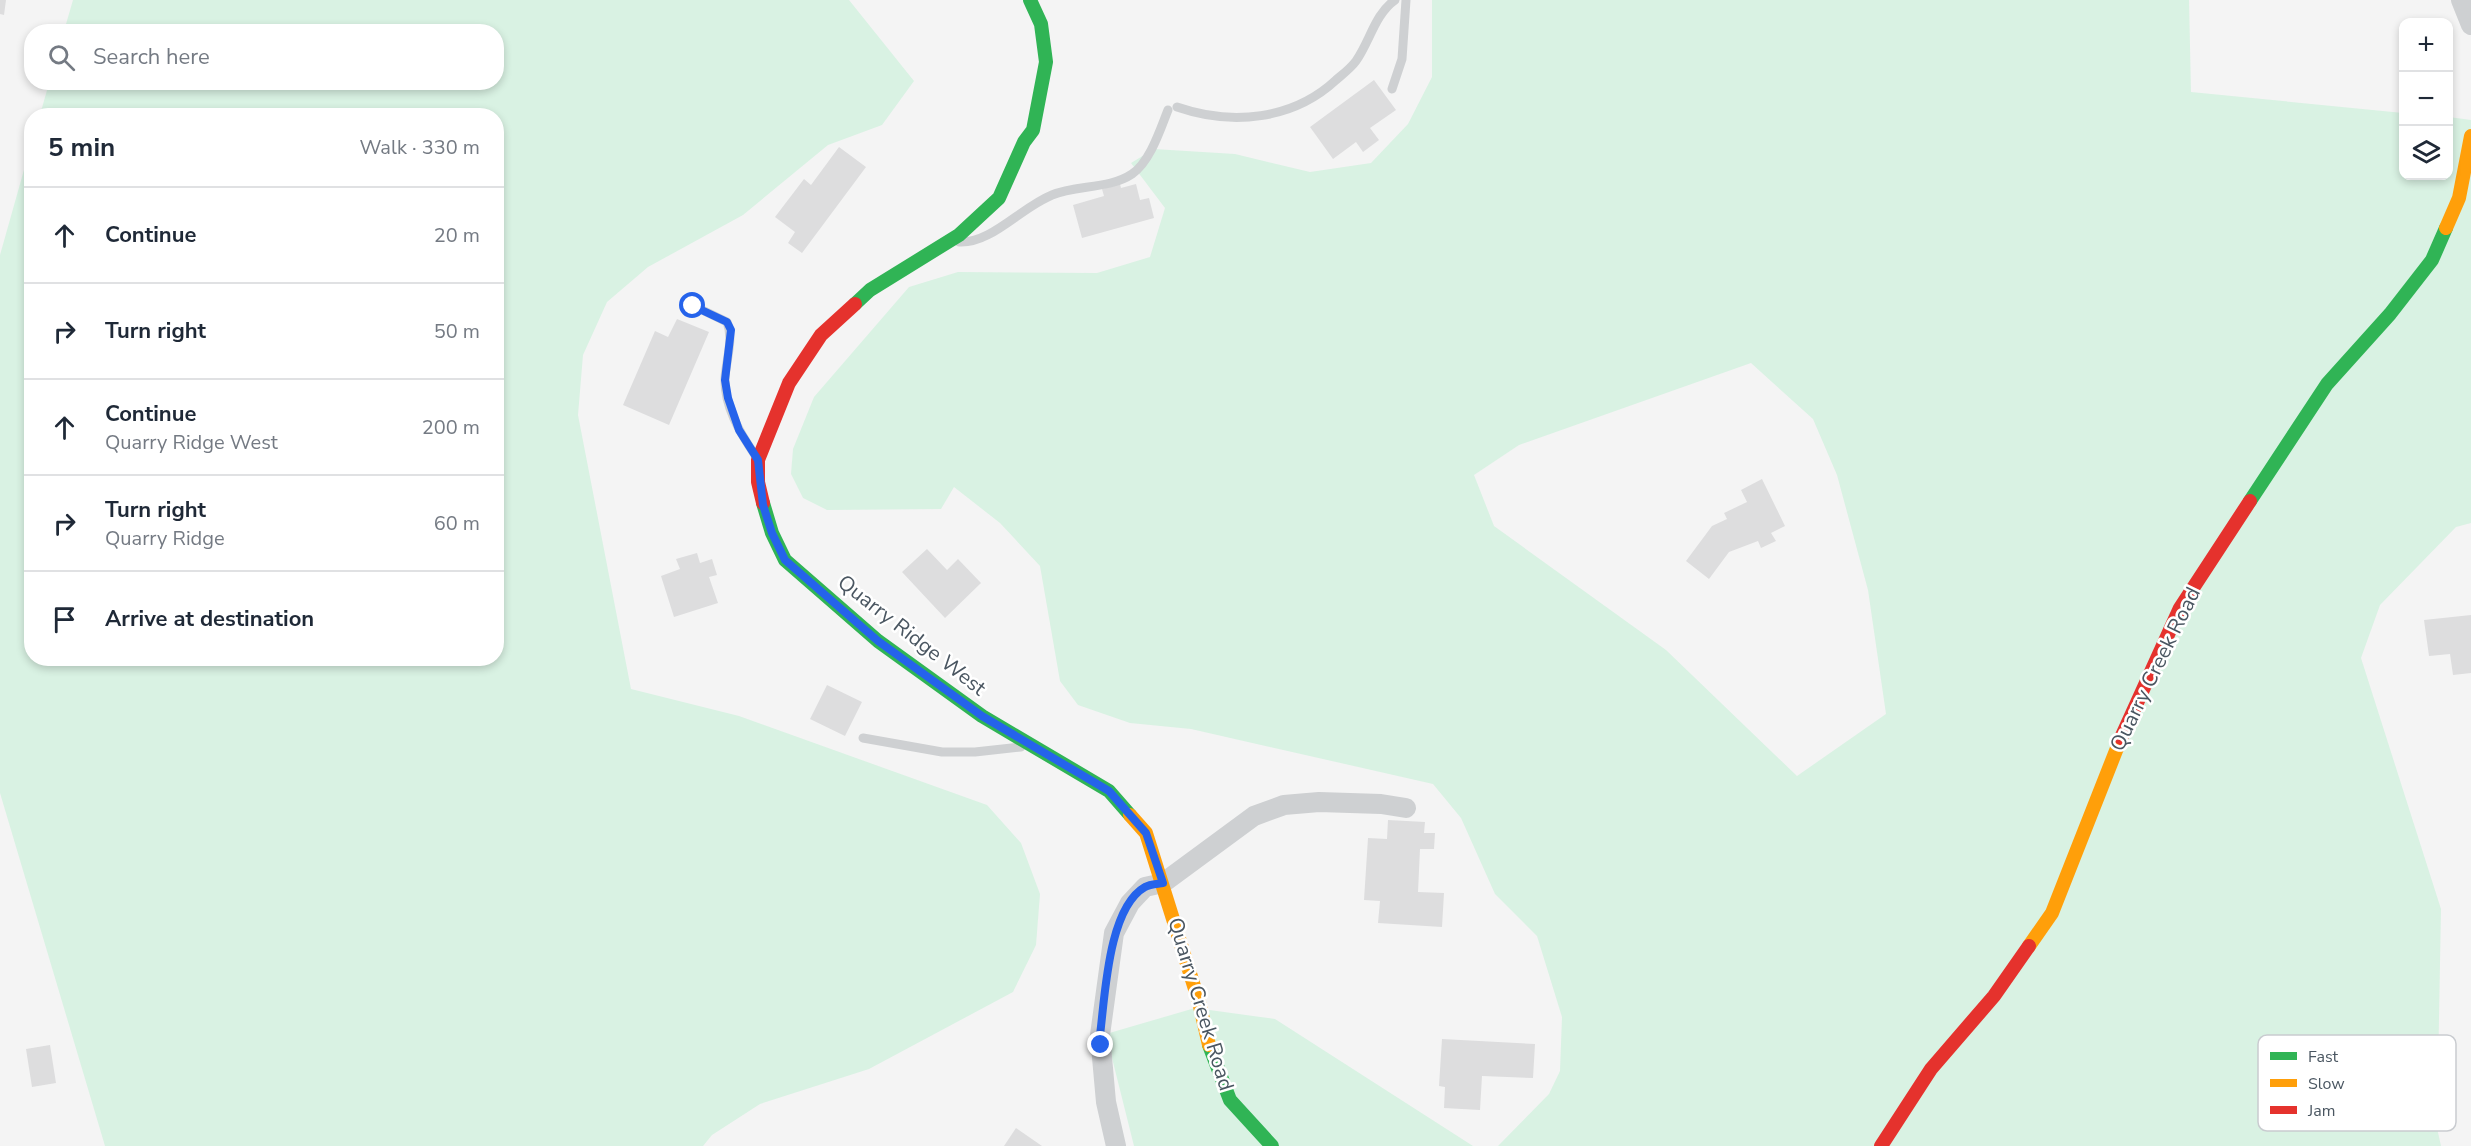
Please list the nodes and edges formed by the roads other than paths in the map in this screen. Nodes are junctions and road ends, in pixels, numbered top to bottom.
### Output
1 (1030, 0) edge
2 (1395, 0) edge
3 (1406, 0) edge
4 (2461, 0) edge
5 (2471, 25) edge
6 (1392, 89) dead end
7 (2471, 136) edge
8 (948, 242) junction
9 (693, 306) dead end
10 (758, 460) junction
11 (863, 738) dead end
12 (1033, 745) junction
13 (1406, 808) dead end
14 (1163, 883) junction
15 (1116, 1146) edge
16 (1272, 1146) edge
17 (1881, 1146) edge

1 - 8 street, Quarry Ridge West
2 - 8 lane
3 - 6 lane
4 - 5 street
7 - 17 street, Quarry Creek Road
8 - 10 street, Quarry Ridge West
9 - 10 lane
10 - 12 street, Quarry Ridge West
11 - 12 lane
12 - 14 street, Quarry Ridge West
13 - 14 street
14 - 15 street
14 - 16 street, Quarry Creek Road

